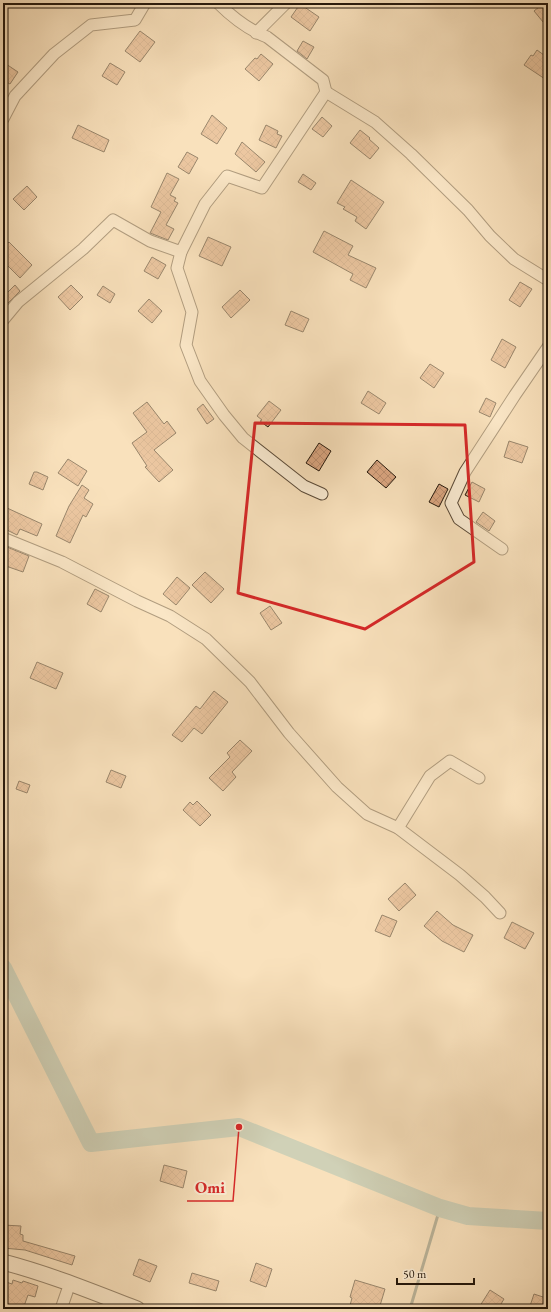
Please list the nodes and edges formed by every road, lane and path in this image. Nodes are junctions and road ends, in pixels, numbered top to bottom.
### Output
1 (145, 3) edge
2 (218, 3) edge
3 (286, 3) edge
4 (256, 33) junction
5 (326, 92) junction
6 (3, 119) edge
7 (181, 252) junction
8 (548, 280) edge
9 (3, 320) edge
10 (548, 347) edge
11 (322, 494) dead end
12 (3, 538) edge
13 (502, 549) dead end
14 (479, 778) dead end
15 (398, 828) junction
16 (500, 913) dead end
17 (3, 1262) edge
18 (70, 1283) junction
19 (61, 1309) edge
20 (137, 1309) edge

1 - 6 street
2 - 4 street
3 - 4 street
4 - 5 street
5 - 7 street
5 - 8 street
7 - 9 street
7 - 11 street
10 - 13 street
12 - 15 street
14 - 15 street
15 - 16 street
17 - 18 street
18 - 19 street
18 - 20 street

